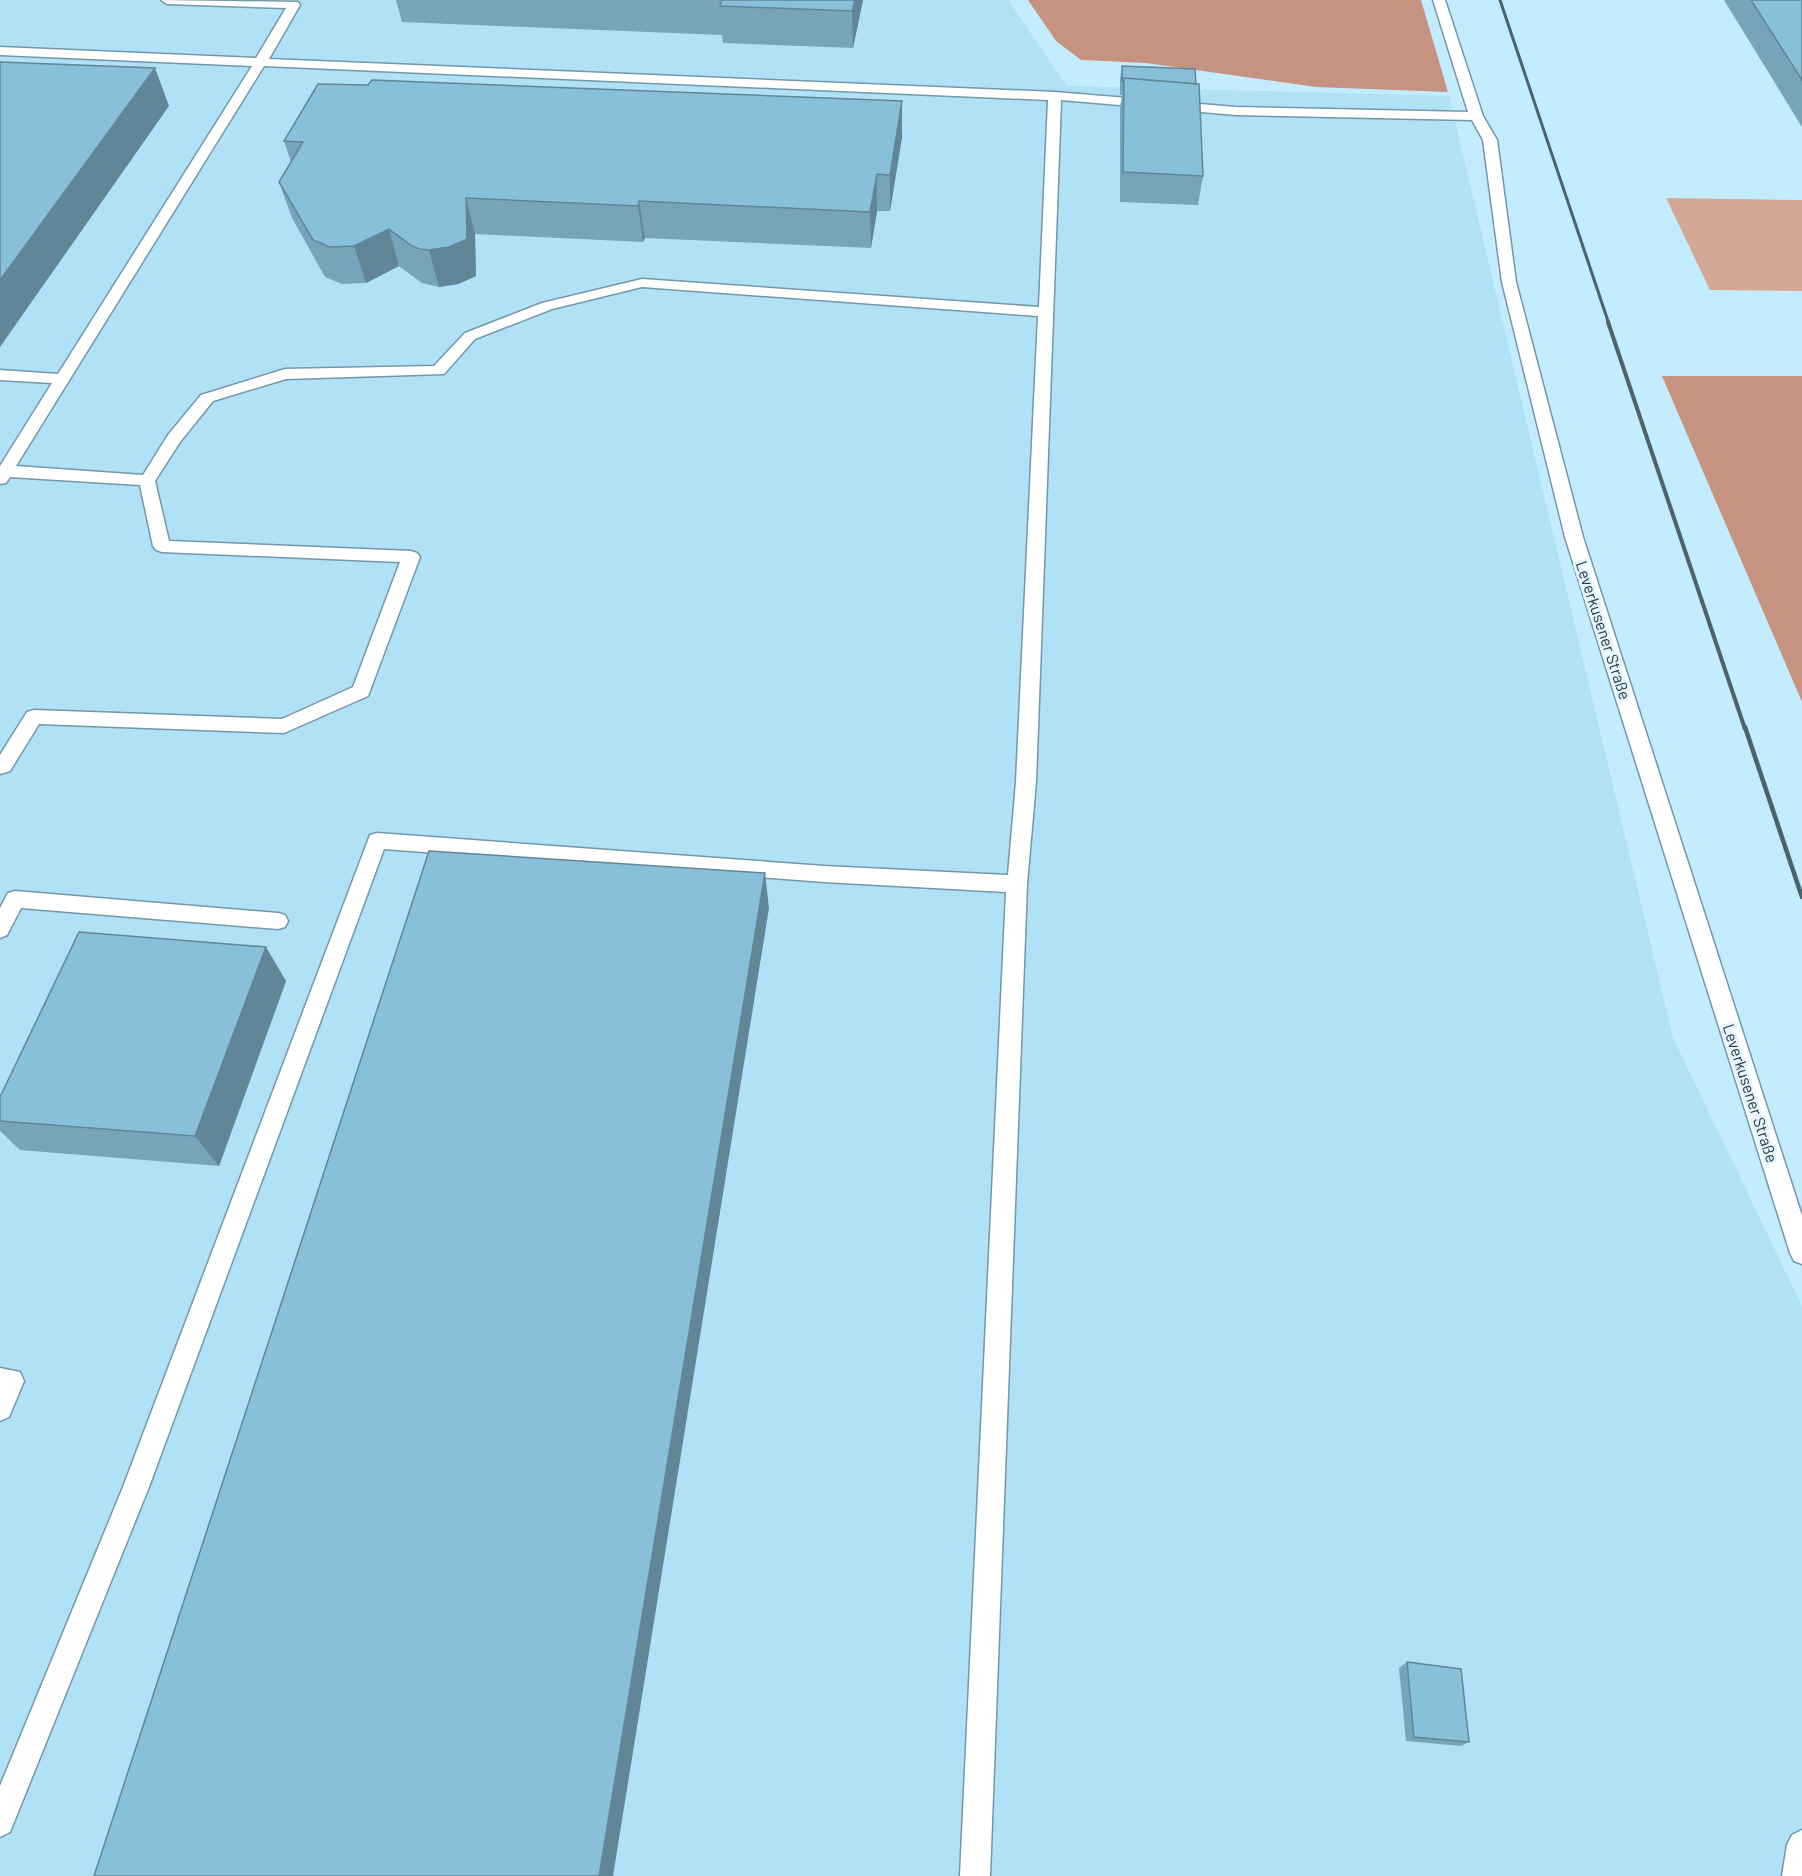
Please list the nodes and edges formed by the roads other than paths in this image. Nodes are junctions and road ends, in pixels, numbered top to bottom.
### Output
1 (167, 0) edge
2 (1439, 0) edge
3 (295, 3) edge
4 (0, 51) edge
5 (261, 61) junction
6 (1055, 96) junction
7 (1476, 116) junction
8 (1046, 312) junction
9 (0, 375) edge
10 (63, 379) junction
11 (3, 475) edge
12 (147, 481) junction
13 (0, 767) edge
14 (1017, 884) junction
15 (278, 921) dead end
16 (0, 929) edge
17 (1802, 1253) edge
18 (0, 1380) edge
19 (0, 1408) edge
20 (0, 1822) edge
21 (1802, 1845) edge
22 (975, 1876) edge
23 (1797, 1876) edge

1 - 3 lane
2 - 7 lane, Leverkusener Straße
3 - 5 lane
4 - 5 lane
5 - 6 lane
5 - 10 lane
6 - 7 lane
6 - 8 lane
7 - 17 lane, Leverkusener Straße
8 - 12 lane
8 - 14 lane
9 - 10 lane
10 - 11 lane
11 - 12 lane
12 - 13 lane
14 - 20 lane
14 - 22 lane
15 - 16 lane
18 - 19 lane
21 - 23 lane

